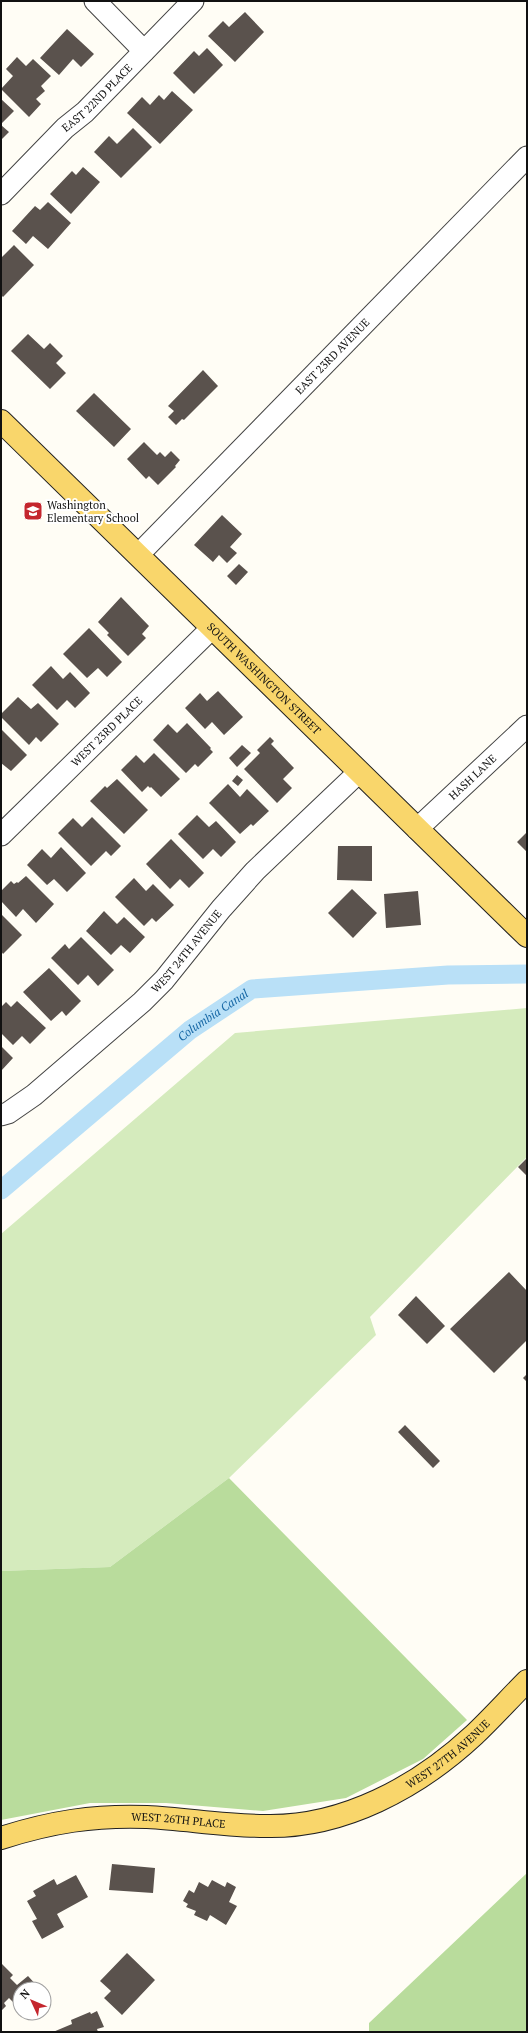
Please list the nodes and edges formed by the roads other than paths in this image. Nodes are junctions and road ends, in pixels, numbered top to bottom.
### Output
1 (95, 1) edge
2 (193, 1) edge
3 (144, 52) junction
4 (527, 157) edge
5 (1, 194) edge
6 (1, 421) edge
7 (138, 555) junction
8 (212, 628) junction
9 (527, 726) edge
10 (359, 772) junction
11 (417, 829) junction
12 (1, 834) edge
13 (527, 936) edge
14 (1, 1115) edge
15 (527, 1681) edge
16 (357, 1810) joint
17 (1, 1838) edge

1 - 3 street
2 - 3 street, EAST 22ND PLACE
3 - 5 street, EAST 22ND PLACE
4 - 7 street, EAST 23RD AVENUE
6 - 7 main road, SOUTH WASHINGTON STREET
7 - 8 main road, SOUTH WASHINGTON STREET
8 - 10 main road, SOUTH WASHINGTON STREET
8 - 12 street, WEST 23RD PLACE
9 - 11 street, HASH LANE
10 - 11 main road, SOUTH WASHINGTON STREET
10 - 14 street, WEST 24TH AVENUE
11 - 13 main road, SOUTH WASHINGTON STREET
15 - 16 main road, WEST 27TH AVENUE
16 - 17 main road, WEST 26TH PLACE

